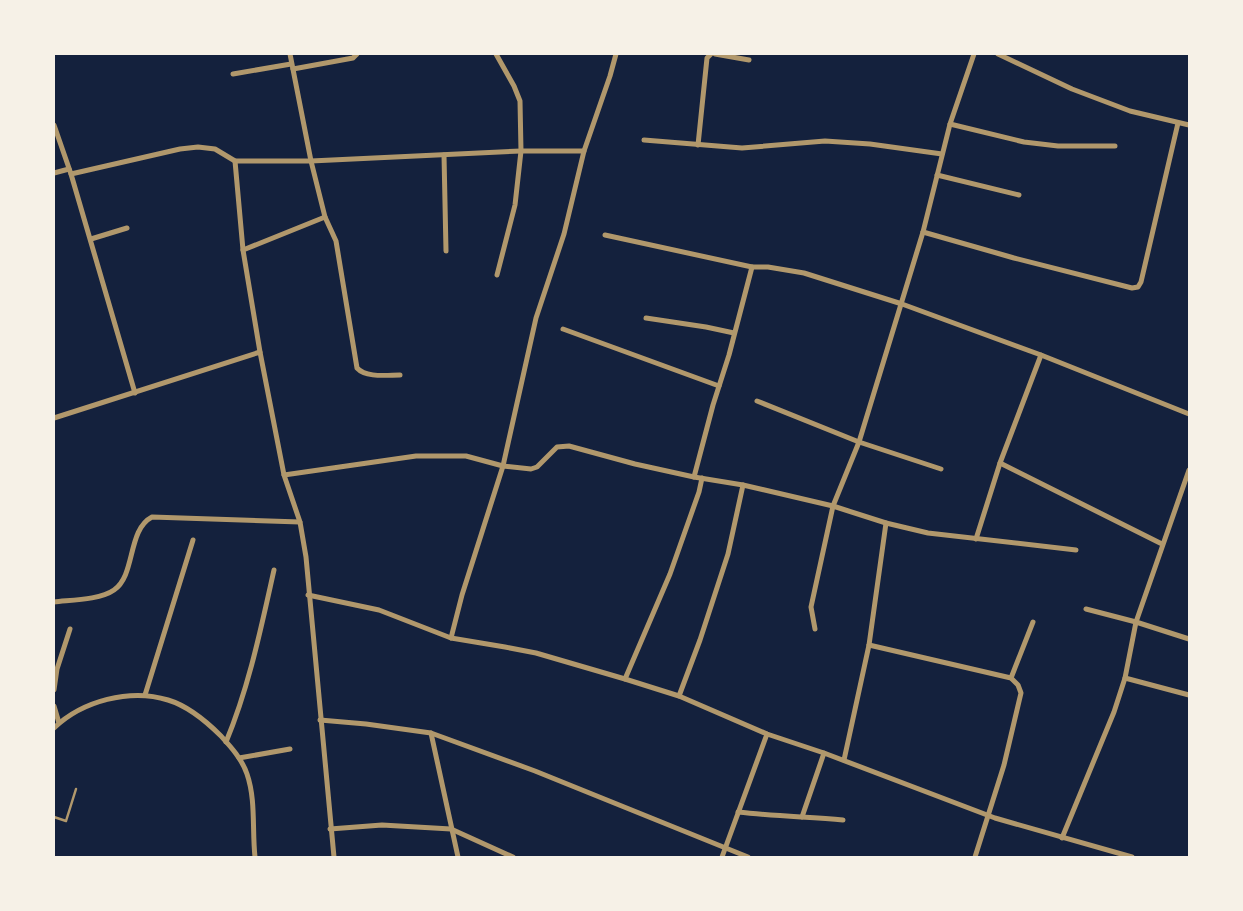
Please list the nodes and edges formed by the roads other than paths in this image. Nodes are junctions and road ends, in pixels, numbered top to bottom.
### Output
1 (290, 54) edge
2 (358, 54) edge
3 (496, 54) edge
4 (616, 54) edge
5 (713, 54) edge
6 (974, 54) edge
7 (998, 54) edge
8 (749, 60) dead end
9 (292, 66) junction
10 (233, 74) dead end
11 (1178, 123) junction
12 (950, 124) junction
13 (54, 126) edge
14 (1189, 126) edge
15 (644, 140) dead end
16 (698, 145) junction
17 (1115, 146) dead end
18 (584, 150) junction
19 (521, 151) junction
20 (942, 154) junction
21 (444, 155) junction
22 (235, 161) junction
23 (311, 161) junction
24 (70, 172) junction
25 (54, 173) edge
26 (937, 174) junction
27 (1019, 195) dead end
28 (325, 217) junction
29 (127, 228) dead end
30 (923, 232) junction
31 (605, 235) dead end
32 (91, 239) junction
33 (243, 250) junction
34 (446, 251) dead end
35 (752, 267) junction
36 (497, 275) dead end
37 (902, 304) junction
38 (646, 318) dead end
39 (563, 329) dead end
40 (734, 333) junction
41 (260, 352) junction
42 (1040, 355) junction
43 (400, 375) dead end
44 (719, 386) junction
45 (135, 393) junction
46 (756, 401) dead end
47 (1189, 414) edge
48 (54, 418) edge
49 (860, 442) junction
50 (1000, 463) junction
51 (504, 466) junction
52 (940, 469) dead end
53 (1189, 470) edge
54 (284, 475) junction
55 (694, 477) junction
56 (702, 478) junction
57 (743, 485) junction
58 (833, 506) junction
59 (300, 522) junction
60 (886, 523) junction
61 (976, 539) junction
62 (193, 540) dead end
63 (1162, 544) junction
64 (1076, 550) dead end
65 (274, 570) dead end
66 (308, 595) junction
67 (54, 602) edge
68 (1086, 609) dead end
69 (1033, 622) dead end
70 (1136, 622) junction
71 (70, 629) dead end
72 (815, 629) dead end
73 (451, 638) junction
74 (1189, 639) edge
75 (869, 645) junction
76 (1011, 678) junction
77 (1125, 678) junction
78 (625, 679) junction
79 (54, 690) edge
80 (145, 695) junction
81 (1189, 695) edge
82 (679, 696) junction
83 (54, 706) edge
84 (320, 720) junction
85 (59, 723) junction
86 (54, 728) edge
87 (431, 733) junction
88 (767, 734) junction
89 (226, 742) junction
90 (290, 749) dead end
91 (824, 753) junction
92 (239, 758) junction
93 (844, 760) junction
94 (76, 789) dead end
95 (738, 812) junction
96 (988, 815) junction
97 (802, 816) junction
98 (54, 817) edge
99 (843, 820) dead end
100 (330, 829) junction
101 (451, 829) junction
102 (1062, 838) junction
103 (725, 847) junction
104 (255, 857) edge
105 (334, 857) edge
106 (458, 857) edge
107 (513, 857) edge
108 (722, 857) edge
109 (748, 857) edge
110 (975, 857) edge
111 (1132, 857) edge

1 - 9 street
2 - 9 street
3 - 19 street
4 - 18 street
5 - 8 street
5 - 16 street
6 - 12 street
7 - 11 street
9 - 10 street
9 - 23 street
11 - 14 street
11 - 30 street
12 - 17 street
12 - 20 street
13 - 24 street
15 - 16 street
16 - 20 street
18 - 19 street
18 - 51 street
19 - 21 street
19 - 36 street
20 - 26 street
21 - 23 street
21 - 34 street
22 - 23 street
22 - 24 street
22 - 33 street
23 - 28 street
24 - 25 street
24 - 32 street
26 - 27 street
26 - 30 street
28 - 33 street
28 - 43 street
29 - 32 street
30 - 37 street
31 - 35 street
32 - 45 street
33 - 41 street
35 - 37 street
35 - 40 street
37 - 42 street
37 - 49 street
38 - 40 street
39 - 44 street
40 - 44 street
41 - 45 street
41 - 54 street
42 - 47 street
42 - 50 street
44 - 55 street
45 - 48 street
46 - 49 street
49 - 52 street
49 - 58 street
50 - 61 street
50 - 63 street
51 - 54 street
51 - 55 street
51 - 73 street
53 - 63 street
54 - 59 street
55 - 56 street
56 - 57 street
56 - 78 street
57 - 58 street
57 - 82 street
58 - 60 street
58 - 72 street
59 - 66 street
59 - 67 street
60 - 61 street
60 - 75 street
61 - 64 street
62 - 80 street
63 - 70 street
65 - 89 street
66 - 73 street
66 - 84 street
68 - 70 street
69 - 76 street
70 - 74 street
70 - 77 street
71 - 79 street
73 - 78 street
75 - 76 street
75 - 93 street
76 - 96 street
77 - 81 street
77 - 102 street
78 - 82 street
80 - 85 street
80 - 89 street
82 - 88 street
83 - 85 street
84 - 87 street
84 - 100 street
85 - 86 street
87 - 101 street
87 - 103 street
88 - 91 street
88 - 95 street
89 - 92 street
90 - 92 street
91 - 93 street
91 - 97 street
92 - 104 street
93 - 96 street
94 - 98 lane
95 - 97 street
95 - 103 street
96 - 102 street
96 - 110 street
97 - 99 street
100 - 101 street
100 - 105 street
101 - 106 street
101 - 107 street
102 - 111 street
103 - 108 street
103 - 109 street

